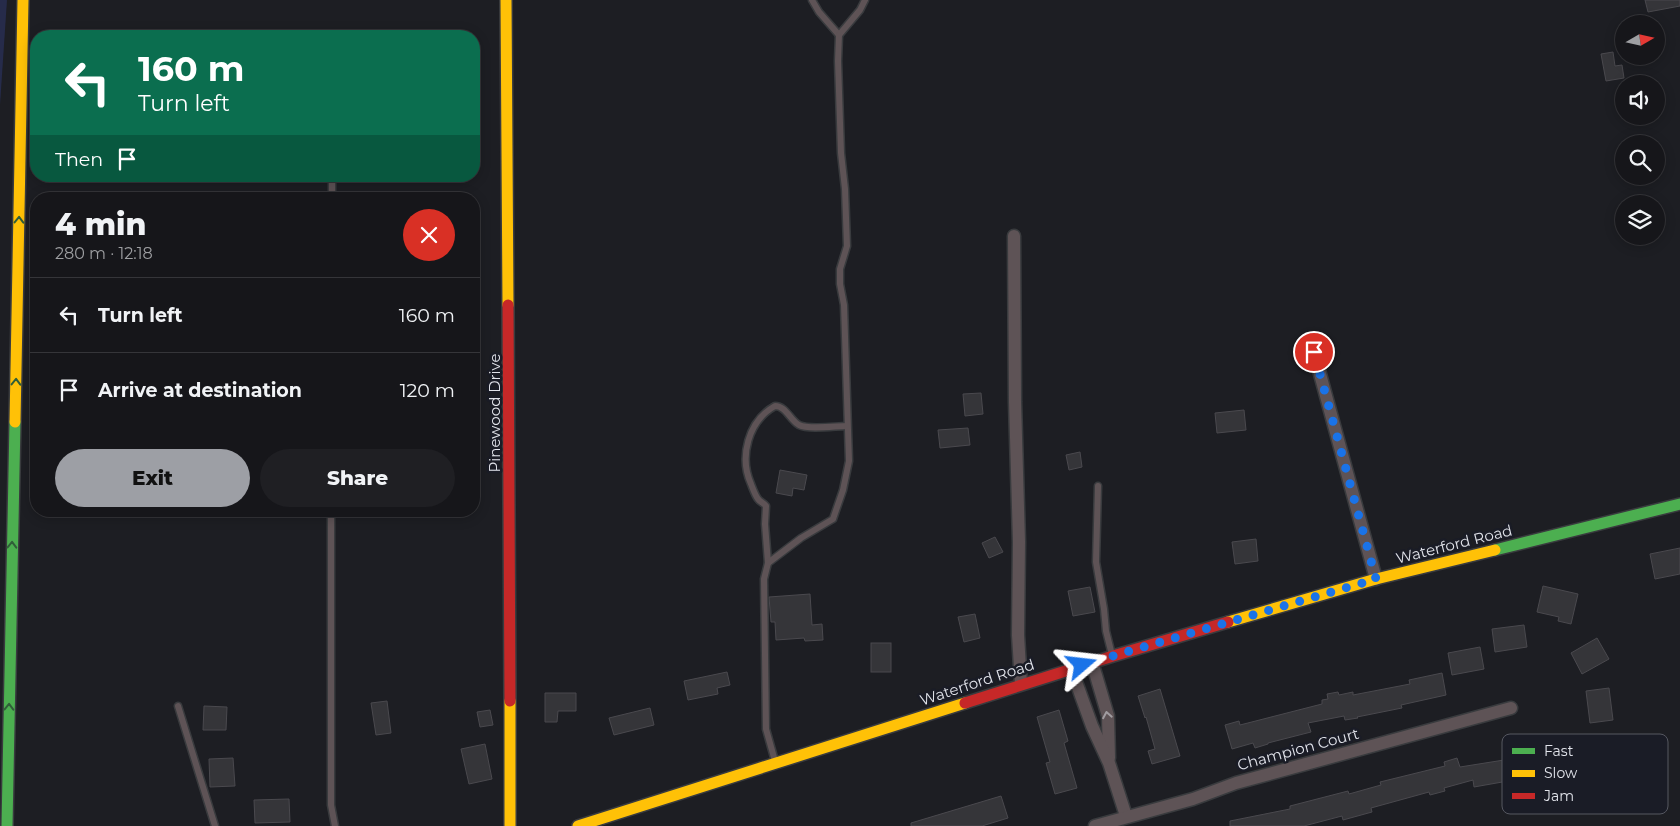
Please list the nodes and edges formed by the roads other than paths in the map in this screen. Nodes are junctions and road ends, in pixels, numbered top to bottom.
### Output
1 (23, 0) edge
2 (506, 0) edge
3 (812, 0) edge
4 (865, 0) edge
5 (839, 35) junction
6 (1014, 236) dead end
7 (1314, 352) dead end
8 (847, 426) junction
9 (1098, 486) dead end
10 (1680, 504) edge
11 (331, 517) edge
12 (768, 563) junction
13 (1376, 579) junction
14 (1113, 656) junction
15 (1092, 662) junction
16 (1071, 668) junction
17 (1021, 684) junction
18 (178, 706) dead end
19 (1511, 708) dead end
20 (776, 762) junction
21 (1110, 763) junction
22 (1126, 816) junction
23 (7, 826) edge
24 (215, 826) edge
25 (335, 826) edge
26 (510, 826) edge
27 (578, 826) edge
28 (1095, 826) edge

23 -> 1 main road
2 - 26 main road, Pinewood Drive
3 - 5 lane
4 - 5 lane
5 - 8 lane
6 - 17 street
7 - 13 street
8 - 12 lane
8 - 12 lane
9 - 14 lane
10 - 13 main road, Waterford Road
11 - 25 lane
12 - 20 lane
13 - 14 main road, Waterford Road
14 - 15 main road, Waterford Road
15 - 16 main road, Waterford Road
21 -> 15 street
16 - 17 main road, Waterford Road
16 - 21 street
17 - 20 main road, Waterford Road
18 - 24 lane
19 - 22 street, Champion Court
20 - 27 main road, Waterford Road
21 - 22 street
22 - 28 street, Champion Court

